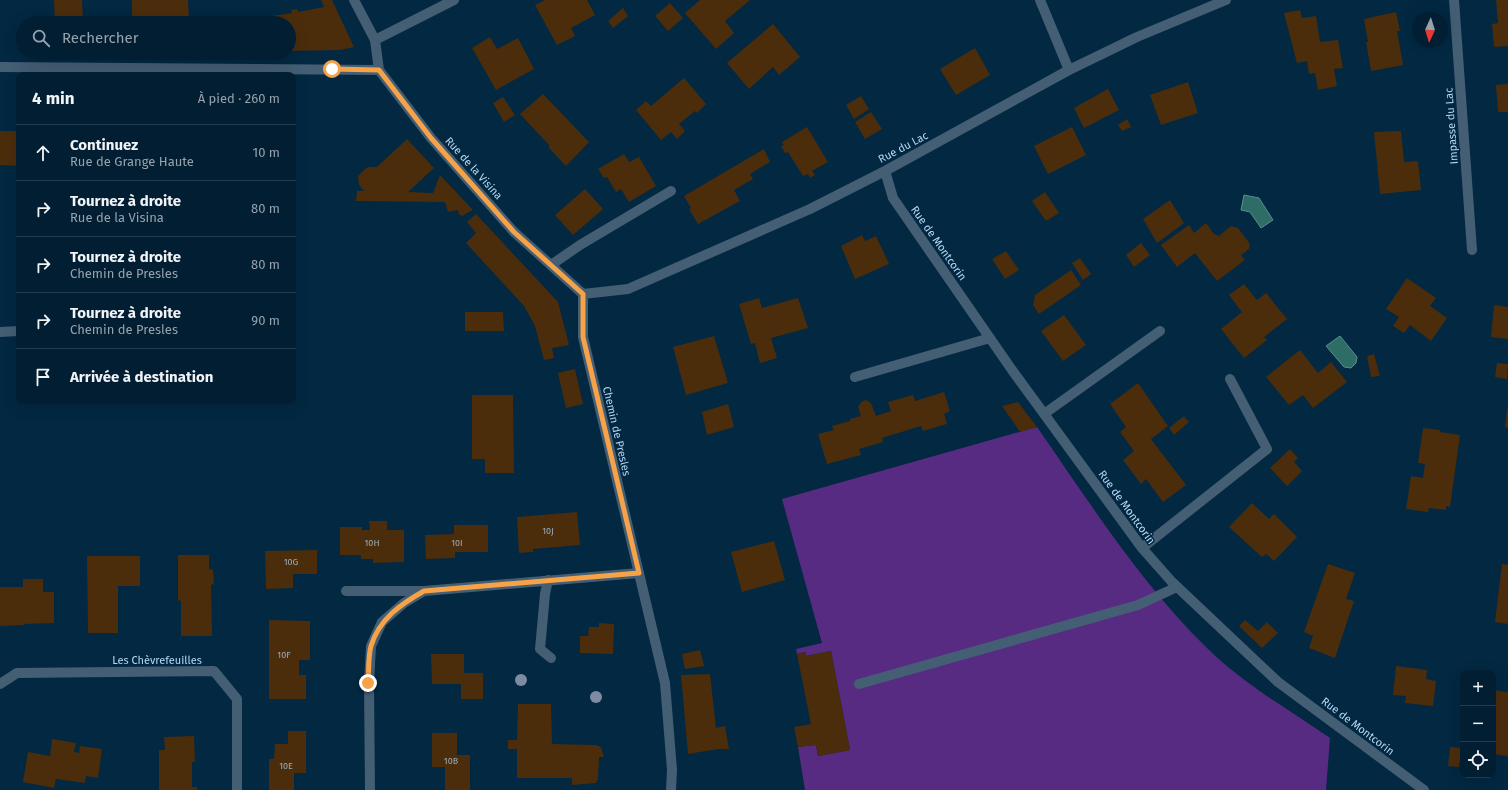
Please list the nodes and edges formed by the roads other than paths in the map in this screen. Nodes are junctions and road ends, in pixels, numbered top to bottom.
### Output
1 (354, 0) edge
2 (454, 0) edge
3 (1040, 0) edge
4 (1226, 0) edge
5 (1454, 0) edge
6 (375, 40) junction
7 (0, 67) edge
8 (379, 70) junction
9 (1068, 70) junction
10 (885, 171) junction
11 (671, 191) dead end
12 (1472, 250) dead end
13 (551, 265) junction
14 (583, 294) junction
15 (16, 331) edge
16 (1160, 331) dead end
17 (0, 332) edge
18 (990, 338) junction
19 (855, 377) dead end
20 (1230, 379) dead end
21 (1044, 414) junction
22 (1142, 548) junction
23 (639, 573) junction
24 (548, 580) junction
25 (1177, 587) junction
26 (346, 591) dead end
27 (424, 591) junction
28 (551, 658) dead end
29 (0, 684) edge
30 (859, 684) dead end
31 (1411, 780) junction
32 (237, 790) edge
33 (370, 790) edge
34 (671, 790) edge
35 (1406, 790) edge
36 (1424, 790) edge

1 - 6 street, Rue de la Visina
2 - 6 street
3 - 9 street
4 - 9 street, Rue du Lac
5 - 12 street, Impasse du Lac
6 - 8 street, Rue de la Visina
7 - 8 street
8 - 13 street, Rue de la Visina
9 - 10 street, Rue du Lac
10 - 14 street, Rue du Lac
10 - 18 street, Rue de Montcorin
11 - 13 street
13 - 14 street, Rue de la Visina
14 - 23 street, Chemin de Presles
15 - 17 street
16 - 21 street
18 - 19 street
18 - 21 street, Rue de Montcorin
20 - 22 street
21 - 22 street, Rue de Montcorin
22 - 25 street, Rue de Montcorin
23 - 24 street
23 - 34 street, Chemin de Presles
24 - 27 street
24 - 28 street
25 - 30 street
25 - 31 street, Rue de Montcorin
26 - 27 street
27 - 33 street
29 - 32 street, Les Chèvrefeuilles
31 - 35 street
31 - 36 street, Rue de Montcorin

